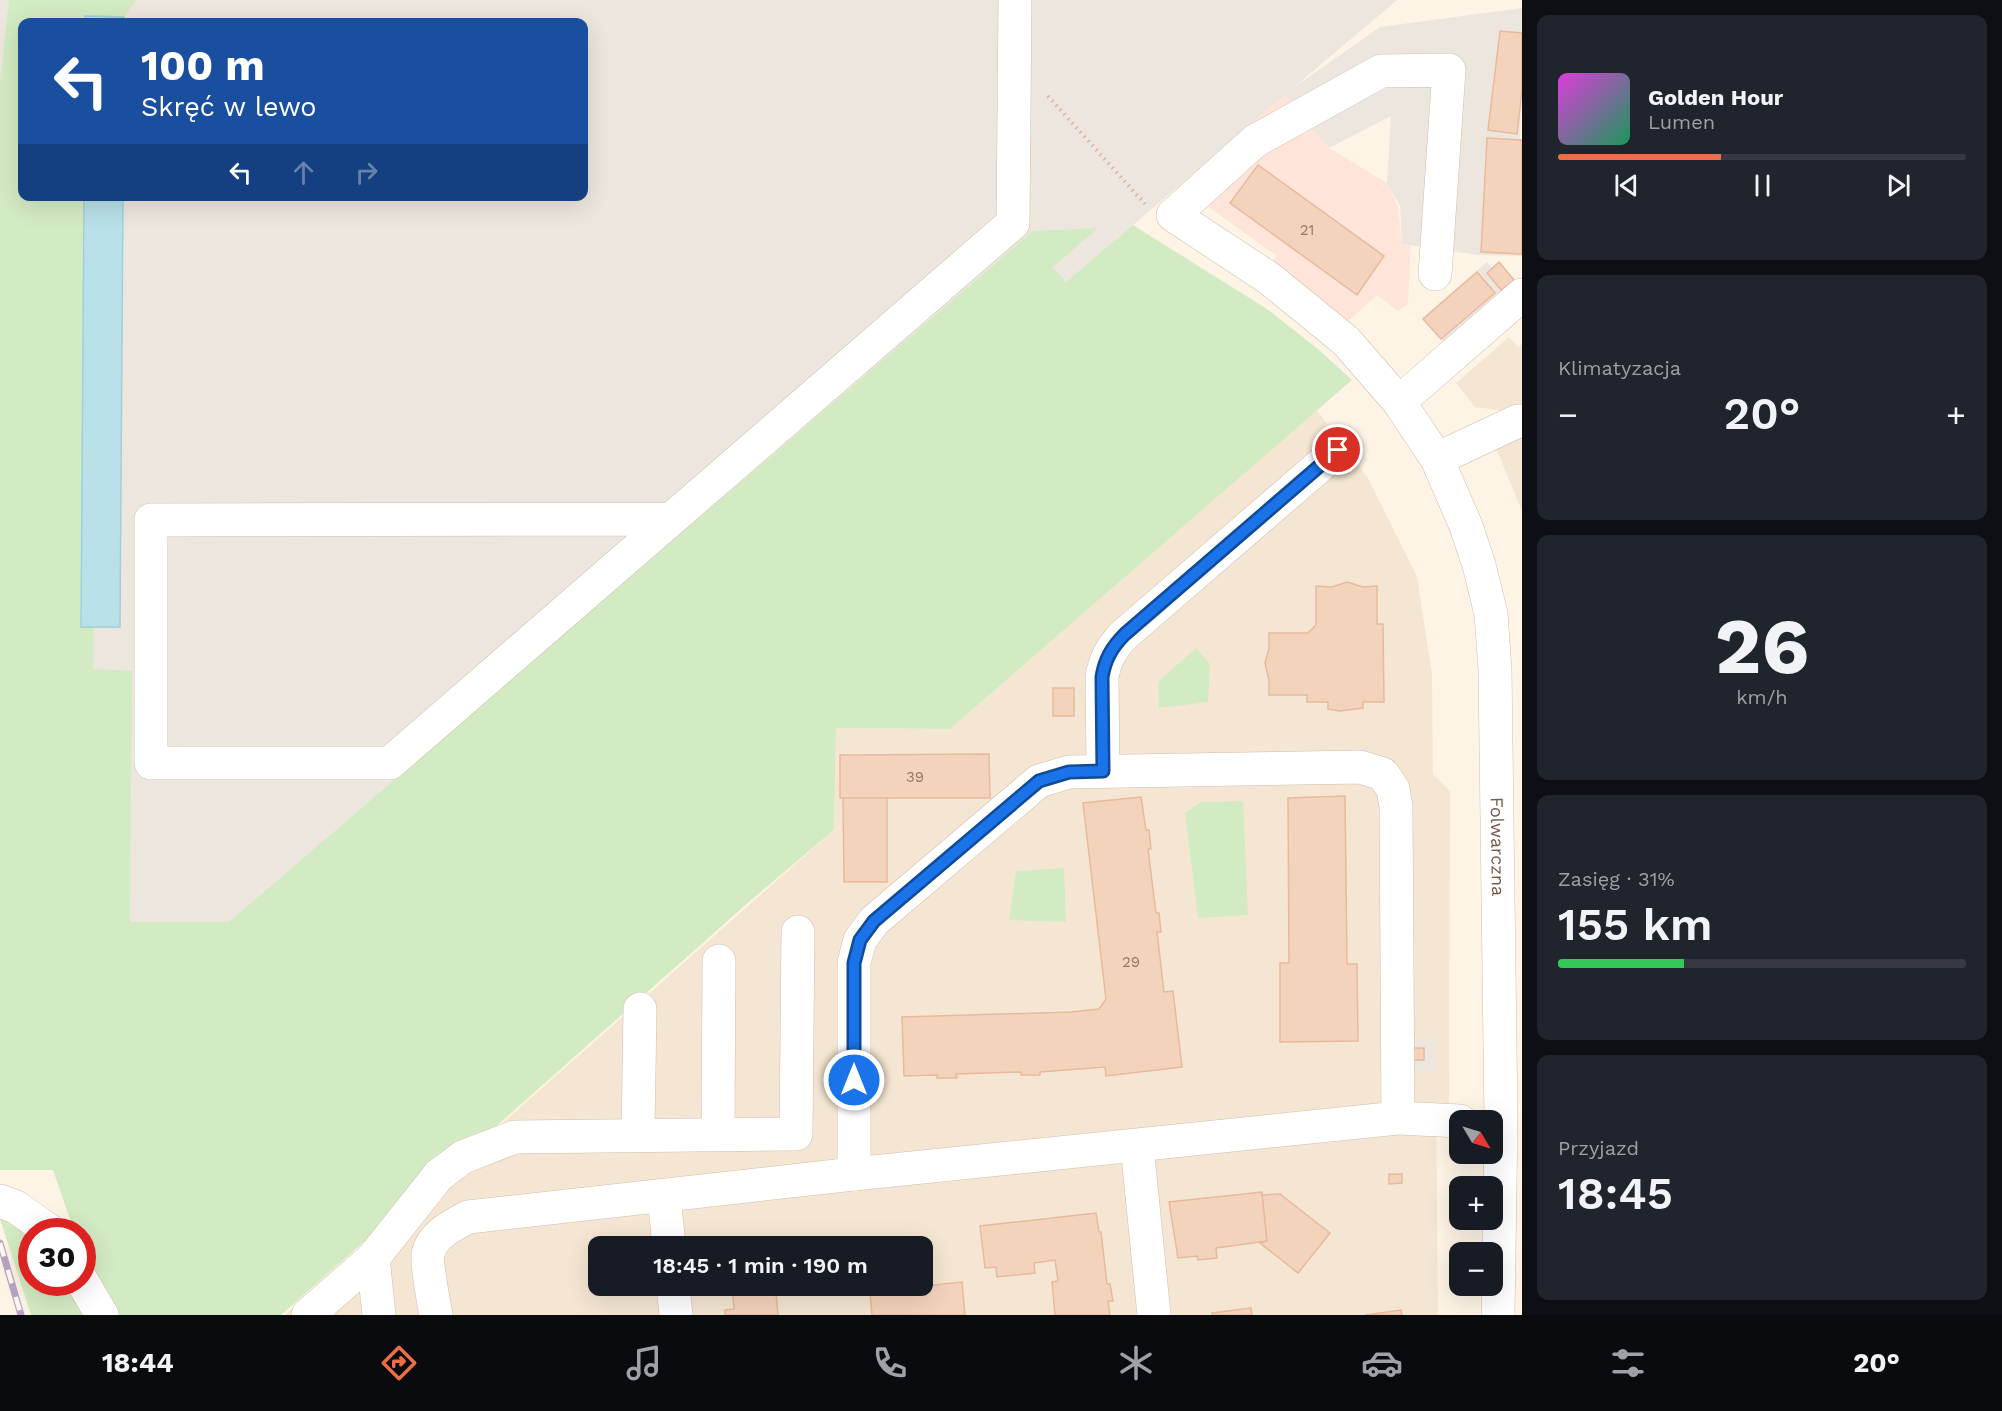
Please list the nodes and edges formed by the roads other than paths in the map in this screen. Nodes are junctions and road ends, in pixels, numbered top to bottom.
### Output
1 (1015, 0) edge
2 (1435, 274) dead end
3 (1522, 295) edge
4 (1399, 402) junction
5 (1522, 421) edge
6 (1338, 450) dead end
7 (1437, 459) junction
8 (671, 519) junction
9 (1103, 771) junction
10 (798, 932) dead end
11 (719, 961) dead end
12 (639, 1009) dead end
13 (1398, 1118) junction
14 (1449, 1120) edge
15 (1505, 1122) edge
16 (718, 1134) junction
17 (639, 1135) junction
18 (1137, 1146) junction
19 (854, 1174) junction
20 (664, 1196) junction
21 (0, 1201) edge
22 (32, 1218) edge
23 (668, 1236) edge
24 (373, 1258) junction
25 (91, 1296) edge
26 (674, 1296) edge
27 (102, 1315) edge
28 (308, 1315) edge
29 (379, 1315) edge
30 (436, 1315) edge
31 (676, 1315) edge
32 (1154, 1315) edge
33 (1498, 1315) edge

1 - 8 street
2 - 4 street, Folwarczna
3 - 4 street
4 - 7 street, Folwarczna
5 - 7 street
6 - 9 street
7 - 15 street, Folwarczna
8 - 8 street
9 - 13 street
9 - 19 street
10 - 16 street
11 - 16 street
12 - 17 street
13 - 14 street
13 - 18 street
15 - 33 street, Folwarczna
16 - 17 street
17 - 24 street
18 - 19 street
18 - 32 street
19 - 20 street
20 - 23 street
20 - 30 street
21 - 22 street
24 - 28 street
24 - 29 street
25 - 27 street
26 - 31 street

